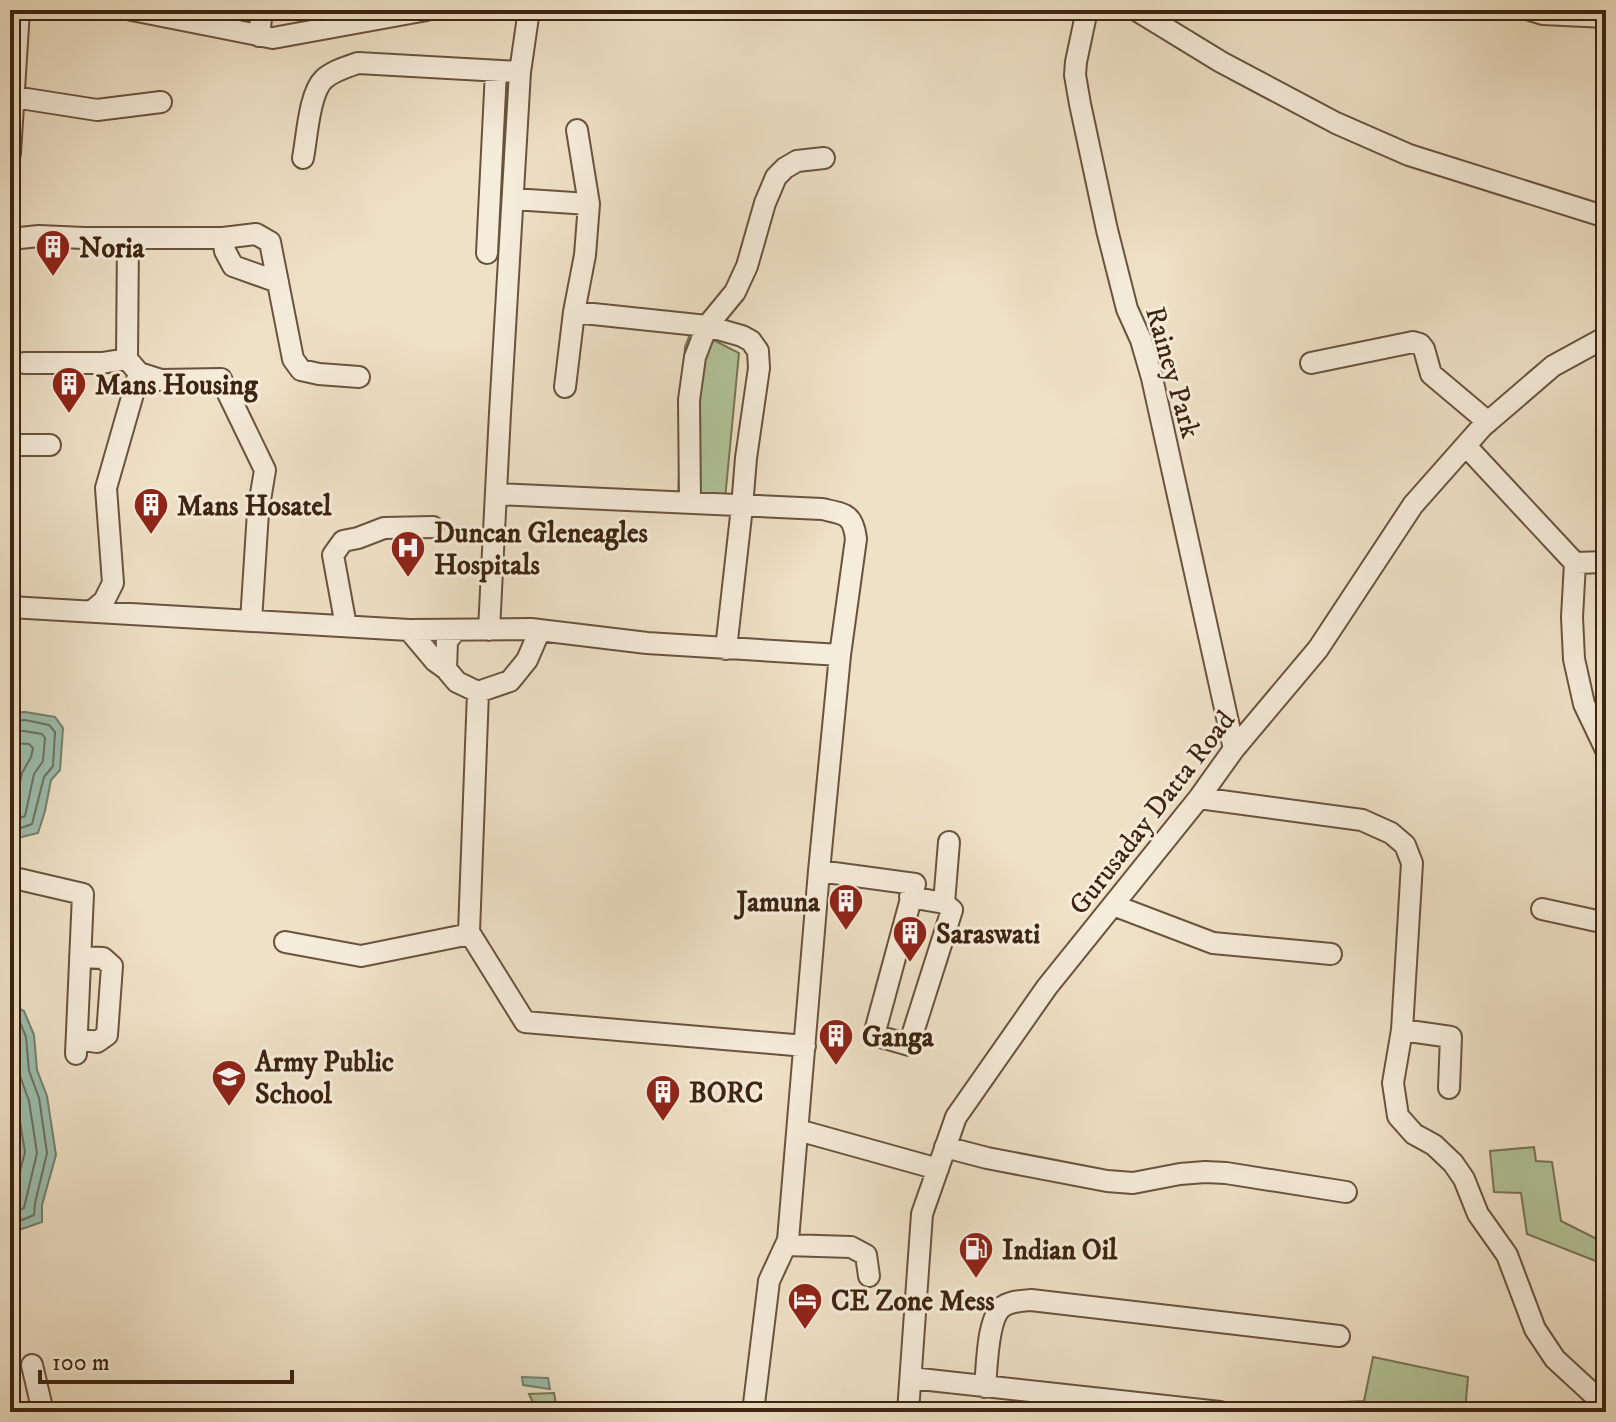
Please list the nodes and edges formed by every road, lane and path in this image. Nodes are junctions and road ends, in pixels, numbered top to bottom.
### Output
1 (19, 10) edge
2 (132, 10) edge
3 (262, 10) edge
4 (427, 10) edge
5 (529, 10) edge
6 (1087, 10) edge
7 (1136, 10) edge
8 (1539, 11) edge
9 (165, 13) edge
10 (1606, 17) edge
11 (259, 36) junction
12 (496, 71) junction
13 (520, 72) junction
14 (14, 97) junction
15 (161, 102) dead end
16 (577, 130) dead end
17 (10, 140) edge
18 (303, 158) dead end
19 (824, 158) dead end
20 (513, 199) junction
21 (589, 204) junction
22 (1606, 217) edge
23 (128, 238) junction
24 (223, 238) junction
25 (10, 239) edge
26 (487, 253) dead end
27 (278, 282) junction
28 (574, 312) junction
29 (707, 326) junction
30 (1606, 337) edge
31 (24, 363) dead end
32 (1311, 363) dead end
33 (133, 366) junction
34 (359, 377) dead end
35 (565, 387) dead end
36 (1488, 422) junction
37 (10, 445) edge
38 (50, 445) dead end
39 (1466, 446) junction
40 (496, 494) junction
41 (690, 502) junction
42 (742, 507) junction
43 (433, 527) dead end
44 (1606, 562) edge
45 (1575, 563) junction
46 (10, 607) edge
47 (91, 612) junction
48 (251, 621) junction
49 (346, 626) junction
50 (409, 630) junction
51 (456, 630) junction
52 (489, 630) junction
53 (540, 630) junction
54 (726, 649) junction
55 (840, 655) junction
56 (446, 669) junction
57 (478, 692) junction
58 (1234, 749) junction
59 (1606, 750) edge
60 (1199, 798) junction
61 (949, 842) dead end
62 (819, 871) junction
63 (10, 877) edge
64 (910, 897) junction
65 (944, 903) junction
66 (1113, 905) junction
67 (1542, 909) dead end
68 (1606, 923) edge
69 (470, 934) junction
70 (285, 942) dead end
71 (1331, 954) dead end
72 (80, 957) junction
73 (1402, 1030) junction
74 (805, 1046) junction
75 (1449, 1088) dead end
76 (798, 1130) junction
77 (945, 1147) junction
78 (938, 1169) junction
79 (1346, 1192) dead end
80 (786, 1245) junction
81 (869, 1276) dead end
82 (1339, 1336) dead end
83 (32, 1365) dead end
84 (911, 1378) junction
85 (985, 1387) junction
86 (1593, 1394) dead end
87 (43, 1412) edge
88 (753, 1412) edge
89 (908, 1412) edge
90 (1220, 1412) edge

1 - 14 street
2 - 9 street
3 - 11 street
4 - 11 street
5 - 13 street
6 - 58 street, Rainey Park
7 - 22 street
8 - 10 street
9 - 11 street
12 - 13 street
12 - 18 street
12 - 26 street
13 - 20 street
14 - 15 street
14 - 17 street
16 - 21 street
19 - 29 street
20 - 21 street
20 - 40 street
21 - 28 street
23 - 24 street
23 - 25 street
23 - 33 street
24 - 27 street
24 - 27 street
27 - 34 street
28 - 29 street
28 - 35 street
29 - 41 street
29 - 42 street
30 - 36 street, Gurusaday Datta Road
31 - 33 street
32 - 36 street
33 - 47 street
33 - 48 street
36 - 39 street, Gurusaday Datta Road
37 - 38 street
39 - 45 street
39 - 58 street, Gurusaday Datta Road
40 - 41 street
40 - 52 street
41 - 42 street
42 - 54 street
42 - 55 street
43 - 49 street
44 - 45 street
45 - 59 street
46 - 47 street
47 - 48 street
48 - 49 street
49 - 50 street
50 - 51 street
50 - 56 street
51 - 52 street
51 - 56 street
52 - 53 street
53 - 54 street
53 - 57 street
54 - 55 street
55 - 62 street
56 - 57 street
57 - 69 street
58 - 60 street, Gurusaday Datta Road
60 - 66 street, Gurusaday Datta Road
60 - 73 street
61 - 65 street
62 - 64 street
62 - 74 street
63 - 72 street
64 - 65 street
64 - 65 street
66 - 71 street
66 - 77 street, Gurusaday Datta Road
67 - 68 street
69 - 70 street
69 - 74 street
72 - 72 street
73 - 75 street
73 - 86 street
74 - 76 street
76 - 78 street
76 - 80 street
77 - 78 street, Gurusaday Datta Road
77 - 79 street
78 - 84 street, Gurusaday Datta Road
80 - 81 street
80 - 88 street
82 - 85 street
83 - 87 street
84 - 85 street
84 - 89 street, Gurusaday Datta Road
85 - 90 street

